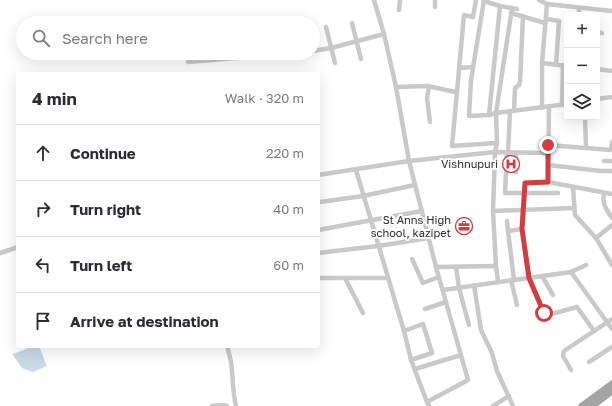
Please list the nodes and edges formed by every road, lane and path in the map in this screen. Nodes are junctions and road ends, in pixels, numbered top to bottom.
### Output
1 (374, 0) edge
2 (400, 0) edge
3 (436, 0) edge
4 (476, 0) edge
5 (539, 0) edge
6 (484, 1) edge
7 (547, 4) junction
8 (500, 6) junction
9 (435, 7) dead end
10 (579, 8) junction
11 (517, 9) dead end
12 (399, 10) dead end
13 (511, 10) junction
14 (579, 12) edge
15 (612, 12) edge
16 (523, 16) junction
17 (546, 21) junction
18 (352, 23) dead end
19 (326, 28) dead end
20 (384, 34) junction
21 (357, 42) junction
22 (331, 48) junction
23 (320, 50) edge
24 (362, 59) dead end
25 (212, 60) edge
26 (188, 62) dead end
27 (335, 63) dead end
28 (542, 63) junction
29 (556, 65) junction
30 (564, 66) edge
31 (473, 67) junction
32 (459, 68) junction
33 (600, 69) edge
34 (612, 71) edge
35 (396, 87) junction
36 (428, 87) junction
37 (456, 92) junction
38 (612, 97) edge
39 (600, 99) edge
40 (564, 105) edge
41 (549, 107) junction
42 (542, 108) junction
43 (512, 111) junction
44 (496, 113) junction
45 (489, 115) junction
46 (585, 120) edge
47 (430, 122) dead end
48 (612, 142) edge
49 (497, 143) junction
50 (548, 145) junction
51 (586, 148) junction
52 (495, 152) junction
53 (508, 152) junction
54 (516, 153) junction
55 (548, 153) junction
56 (409, 161) junction
57 (604, 161) dead end
58 (612, 161) edge
59 (548, 165) junction
60 (356, 170) junction
61 (612, 171) edge
62 (516, 172) dead end
63 (320, 175) edge
64 (548, 182) junction
65 (415, 184) junction
66 (573, 187) junction
67 (526, 193) junction
68 (558, 193) dead end
69 (604, 194) junction
70 (612, 194) edge
71 (363, 196) junction
72 (320, 202) dead end
73 (574, 208) junction
74 (523, 210) junction
75 (422, 211) junction
76 (493, 211) junction
77 (612, 218) edge
78 (371, 220) junction
79 (507, 221) dead end
80 (612, 225) edge
81 (522, 229) junction
82 (320, 230) edge
83 (508, 232) junction
84 (429, 238) junction
85 (596, 238) junction
86 (378, 246) junction
87 (16, 248) edge
88 (0, 253) edge
89 (320, 253) edge
90 (412, 258) dead end
91 (586, 265) dead end
92 (612, 265) edge
93 (496, 266) junction
94 (436, 267) junction
95 (456, 267) junction
96 (571, 272) junction
97 (542, 276) junction
98 (439, 277) junction
99 (320, 278) edge
100 (345, 278) junction
101 (388, 278) junction
102 (529, 278) junction
103 (512, 280) junction
104 (498, 282) junction
105 (474, 285) junction
106 (460, 288) junction
107 (443, 290) junction
108 (553, 295) dead end
109 (446, 302) junction
110 (517, 305) dead end
111 (425, 310) dead end
112 (363, 313) dead end
113 (612, 319) edge
114 (607, 322) junction
115 (469, 325) dead end
116 (612, 329) edge
117 (404, 331) junction
118 (594, 331) junction
119 (228, 348) edge
120 (612, 348) edge
121 (461, 355) junction
122 (411, 360) junction
123 (589, 362) dead end
124 (415, 370) junction
125 (571, 370) dead end
126 (612, 384) edge
127 (612, 392) edge
128 (509, 396) junction
129 (428, 404) edge
130 (212, 406) edge
131 (227, 406) edge
132 (236, 406) edge
133 (494, 406) edge
134 (513, 406) edge
135 (582, 406) edge
136 (592, 406) edge

1 - 20 street
2 - 12 street
3 - 9 street
4 - 32 street
5 - 7 street
6 - 8 street
6 - 31 street
7 - 10 street
7 - 17 street
8 - 13 street
8 - 45 street
10 - 14 street
10 - 15 street
11 - 13 street
13 - 16 street
13 - 44 street
16 - 17 street
16 - 43 street
17 - 28 street
17 - 29 street
18 - 21 street
19 - 22 street
20 - 21 street
20 - 35 street
21 - 22 street
21 - 24 street
22 - 23 street
22 - 27 street
25 - 26 street
28 - 29 street
28 - 42 street
29 - 30 street
31 - 32 street
31 - 45 street
32 - 37 street
33 - 34 street
35 - 36 street
35 - 56 street
36 - 37 street
36 - 47 street
37 - 49 street
38 - 39 street
40 - 41 street
41 - 42 street
41 - 50 street
42 - 43 street
43 - 44 street
43 - 53 street
44 - 45 street
44 - 49 street
46 - 51 street
48 - 51 street
49 - 52 street
50 - 51 street
50 - 55 street
52 - 53 street
52 - 56 street
52 - 76 street
53 - 54 street
53 - 67 street
54 - 55 street
54 - 62 street
55 - 59 street
56 - 60 street
56 - 65 street
57 - 58 street
59 - 61 street
59 - 64 street
60 - 63 street
60 - 71 street
64 - 66 street
64 - 67 street
65 - 71 street
65 - 75 street
66 - 69 street
66 - 73 street
67 - 68 street
67 - 74 street
69 - 70 street
69 - 77 street
71 - 72 street
71 - 78 street
73 - 74 street
73 - 85 street
74 - 76 street
74 - 81 street
75 - 78 street
75 - 84 street
76 - 93 street
78 - 82 street
78 - 86 street
79 - 83 street
80 - 85 street
81 - 83 street
81 - 102 street
83 - 103 street
84 - 86 street
84 - 94 street
85 - 92 street
86 - 89 street
86 - 101 street
87 - 88 street
90 - 98 street
91 - 96 street
93 - 95 street
93 - 104 street
94 - 95 street
94 - 98 street
95 - 106 street
96 - 97 street
96 - 114 street
97 - 102 street
97 - 108 street
98 - 107 street
99 - 100 street
100 - 101 street
100 - 112 street
101 - 117 street
102 - 103 street
102 - 118 street
103 - 104 street
103 - 110 street
104 - 105 street
105 - 106 street
105 - 128 street
106 - 107 street
106 - 115 street
107 - 109 street
109 - 111 street
109 - 121 street
113 - 114 street
114 - 116 street
114 - 118 street
117 - 122 street
117 - 122 street
118 - 125 street
119 - 132 street
120 - 123 street
121 - 124 street
121 - 129 street
122 - 124 street
124 - 129 street
126 - 135 main road
127 - 136 main road
128 - 133 street
128 - 134 street
130 - 131 street

